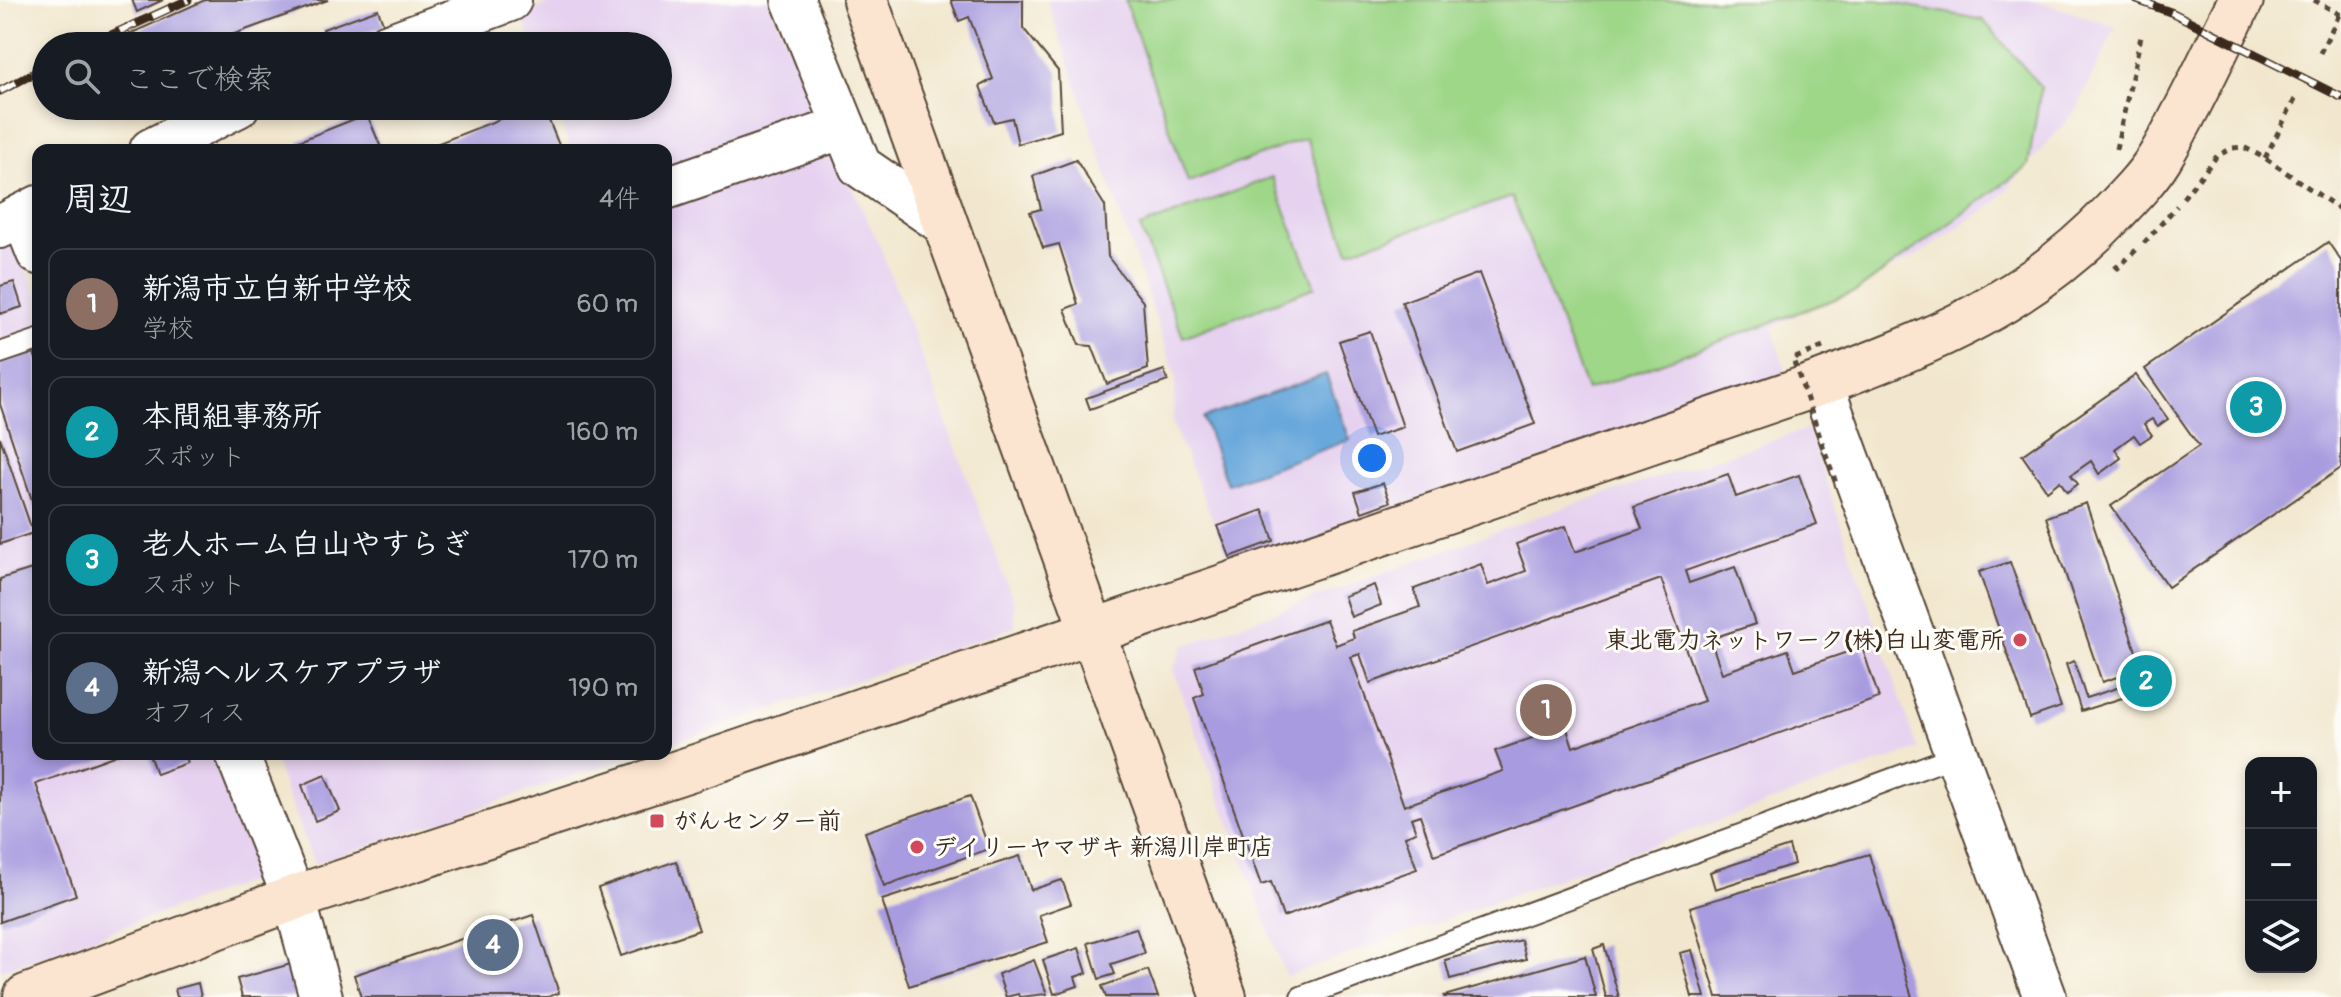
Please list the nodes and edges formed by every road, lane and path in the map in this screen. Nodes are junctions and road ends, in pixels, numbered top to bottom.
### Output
1 (510, 0) edge
2 (793, 0) edge
3 (865, 0) edge
4 (2241, 0) edge
5 (2314, 0) edge
6 (2341, 13) edge
7 (424, 32) edge
8 (2142, 32) dead end
9 (2320, 53) dead end
10 (2295, 99) dead end
11 (210, 120) edge
12 (844, 127) junction
13 (163, 144) edge
14 (2265, 158) junction
15 (2139, 185) junction
16 (672, 186) edge
17 (2341, 210) edge
18 (20, 216) edge
19 (943, 223) junction
20 (2090, 237) junction
21 (32, 241) edge
22 (32, 342) edge
23 (0, 353) edge
24 (1822, 365) junction
25 (1837, 486) dead end
26 (1091, 632) junction
27 (1957, 755) junction
28 (239, 760) edge
29 (294, 898) junction
30 (26, 997) edge
31 (321, 997) edge
32 (1224, 997) edge
33 (1301, 997) edge
34 (2045, 997) edge

1 - 7 street
2 - 12 street
3 - 19 street
4 - 15 street
5 - 6 path, bridge
6 - 9 path
8 - 15 path
10 - 14 path
11 - 13 street
12 - 16 street
12 - 19 street
14 - 17 path
14 - 20 path
15 - 20 street
18 - 21 street
19 - 26 street
20 - 24 street
22 - 23 lane
24 - 25 path, bridge
24 - 26 street
24 - 27 street
26 - 29 street
26 - 32 street
27 - 33 lane
27 - 34 street
28 - 29 street
29 - 30 street
29 - 31 street

